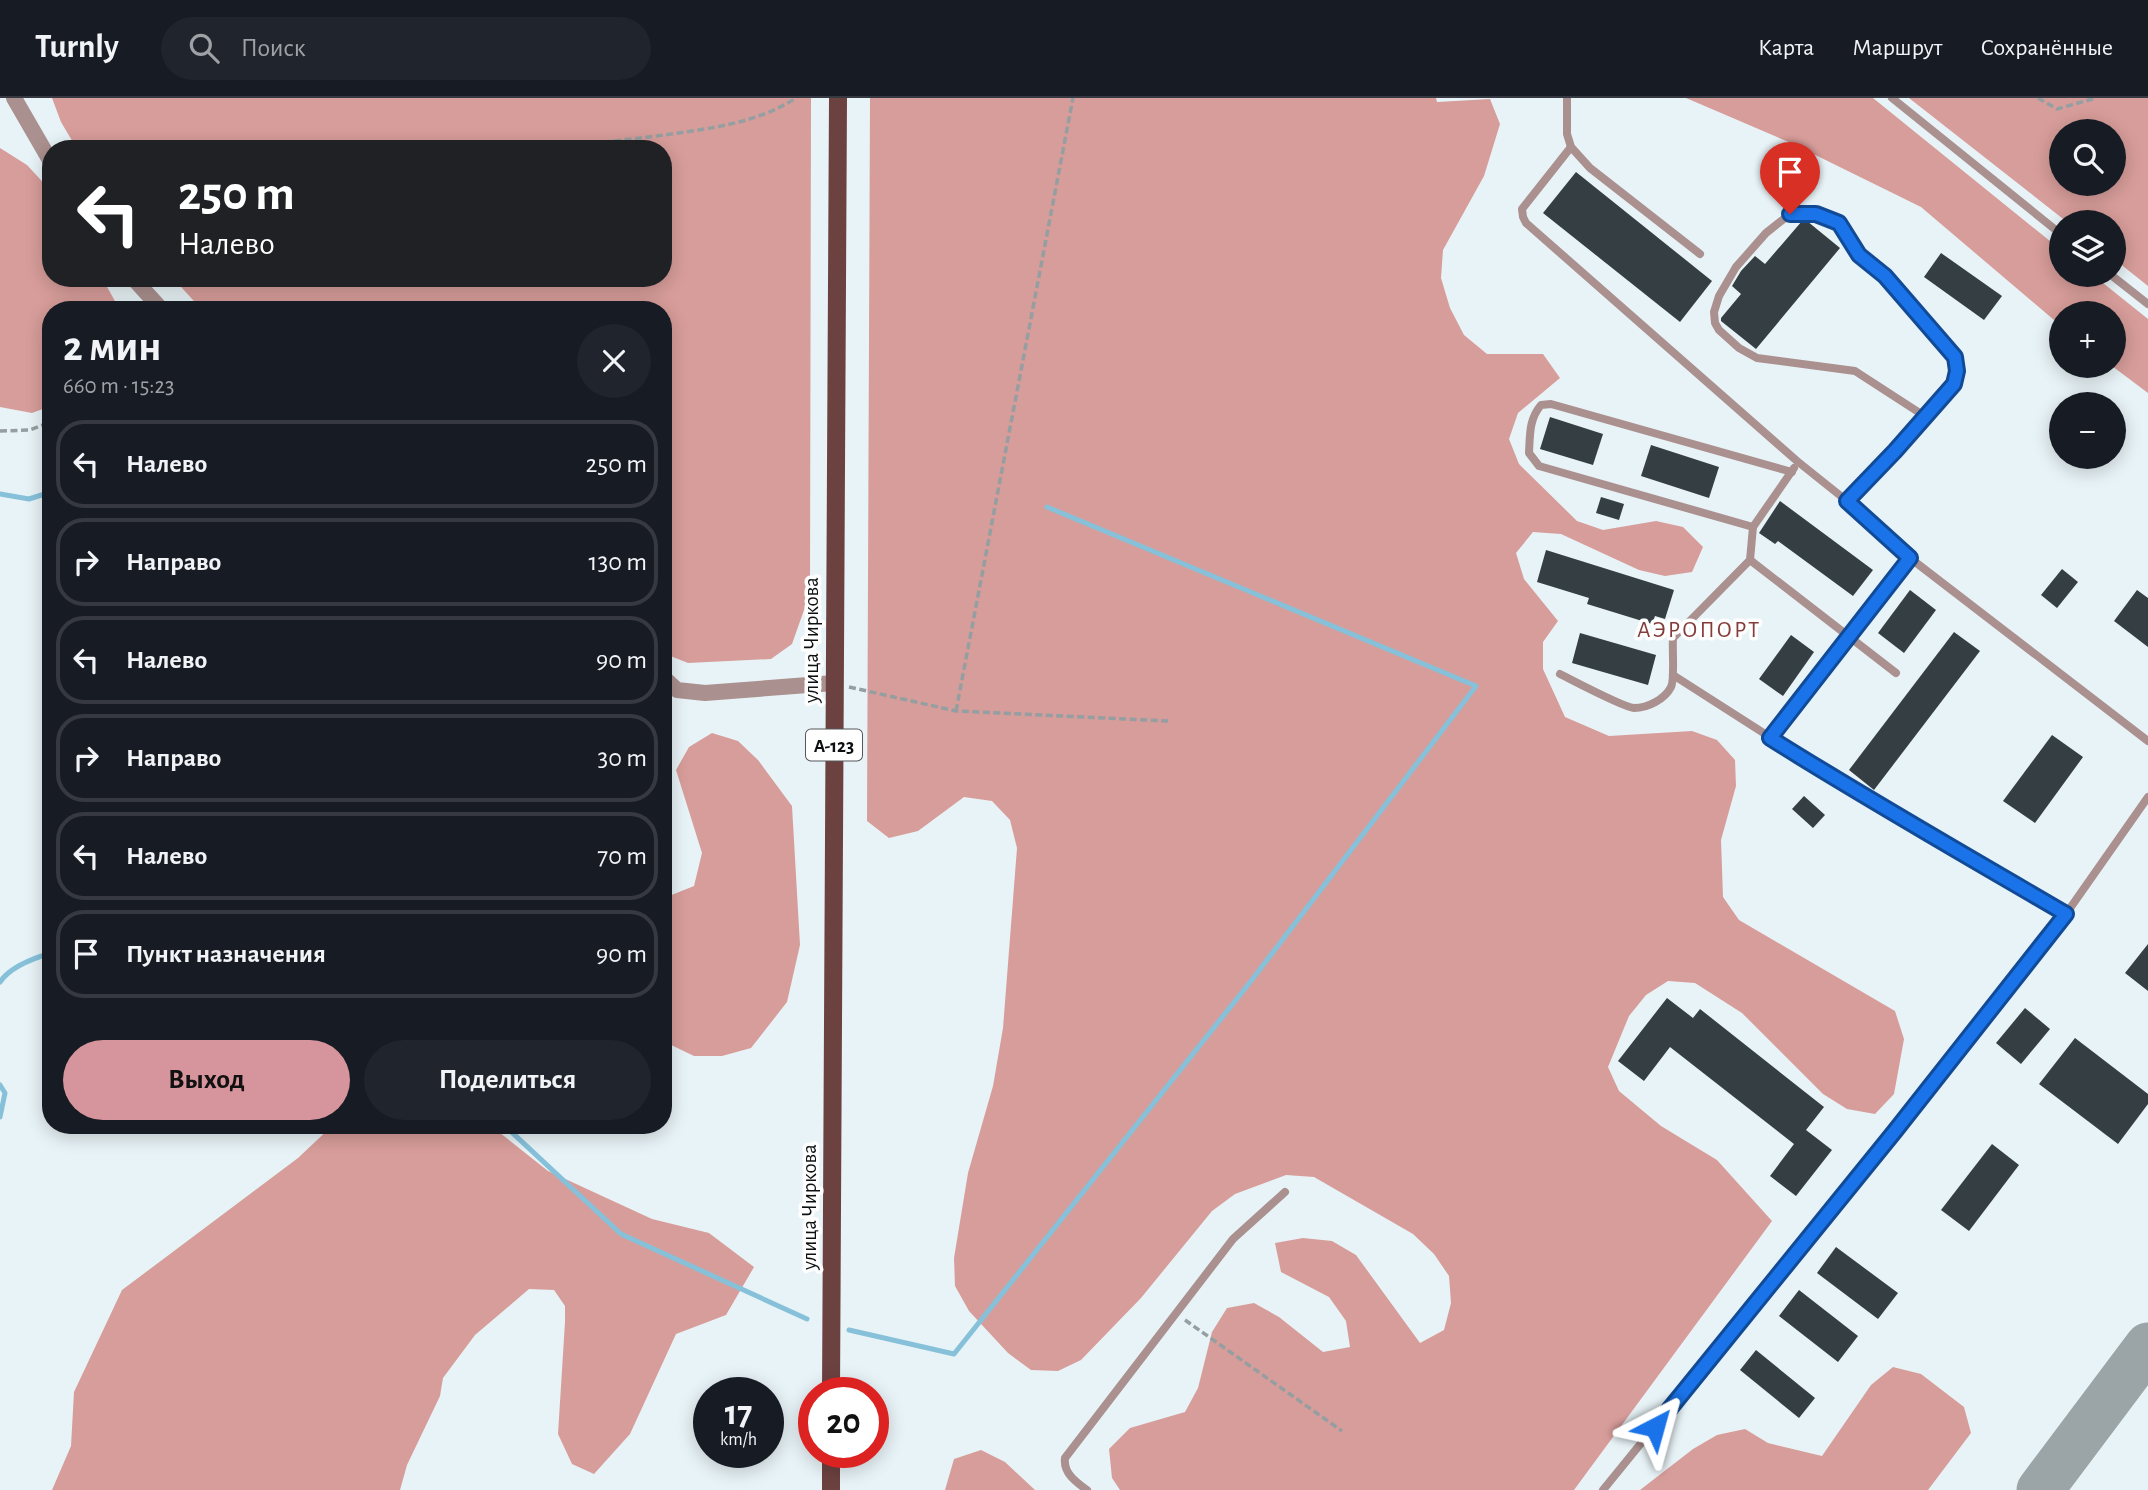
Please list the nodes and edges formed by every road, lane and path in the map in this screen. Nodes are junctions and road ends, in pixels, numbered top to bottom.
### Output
1 (14, 98) edge
2 (796, 98) edge
3 (838, 98) edge
4 (1073, 98) edge
5 (1567, 98) edge
6 (1892, 98) edge
7 (2038, 98) edge
8 (2096, 98) edge
9 (624, 140) edge
10 (42, 148) edge
11 (1571, 148) junction
12 (2049, 224) edge
13 (1700, 254) dead end
14 (2126, 286) edge
15 (141, 287) edge
16 (154, 301) edge
17 (2148, 304) edge
18 (1926, 416) junction
19 (42, 425) edge
20 (0, 431) edge
21 (1797, 461) junction
22 (1792, 472) junction
23 (1847, 501) junction
24 (1753, 527) junction
25 (1910, 558) junction
26 (1750, 560) junction
27 (1850, 638) junction
28 (1896, 673) dead end
29 (1560, 674) dead end
30 (1673, 675) junction
31 (834, 683) junction
32 (672, 685) edge
33 (956, 711) junction
34 (1168, 721) dead end
35 (1770, 738) junction
36 (2148, 741) edge
37 (2148, 797) edge
38 (2066, 914) junction
39 (1285, 1192) dead end
40 (1174, 1313) junction
41 (831, 1377) edge
42 (1342, 1431) dead end
43 (831, 1468) edge
44 (831, 1490) edge
45 (1087, 1490) edge
46 (1603, 1490) edge

1 - 10 street
2 - 9 path
3 - 31 main road, улица Чиркова / А-123
4 - 33 path
5 - 11 lane
6 - 12 lane
7 - 8 path
11 - 13 lane
11 - 21 lane
14 - 17 lane
15 - 16 street
18 - 18 lane
18 - 23 lane
19 - 20 path
21 - 22 lane
21 - 23 lane
22 - 24 lane
22 - 24 lane
23 - 25 lane
24 - 26 lane
25 - 27 lane
25 - 36 lane
26 - 27 lane
26 - 30 lane
27 - 28 lane
27 - 35 lane
29 - 30 lane
30 - 35 lane
31 - 32 street
31 - 33 path
31 - 41 main road, улица Чиркова / А-123
33 - 34 path
35 - 38 lane
37 - 38 lane
38 - 46 lane
39 - 40 lane
40 - 42 path
40 - 45 lane
43 - 44 main road

